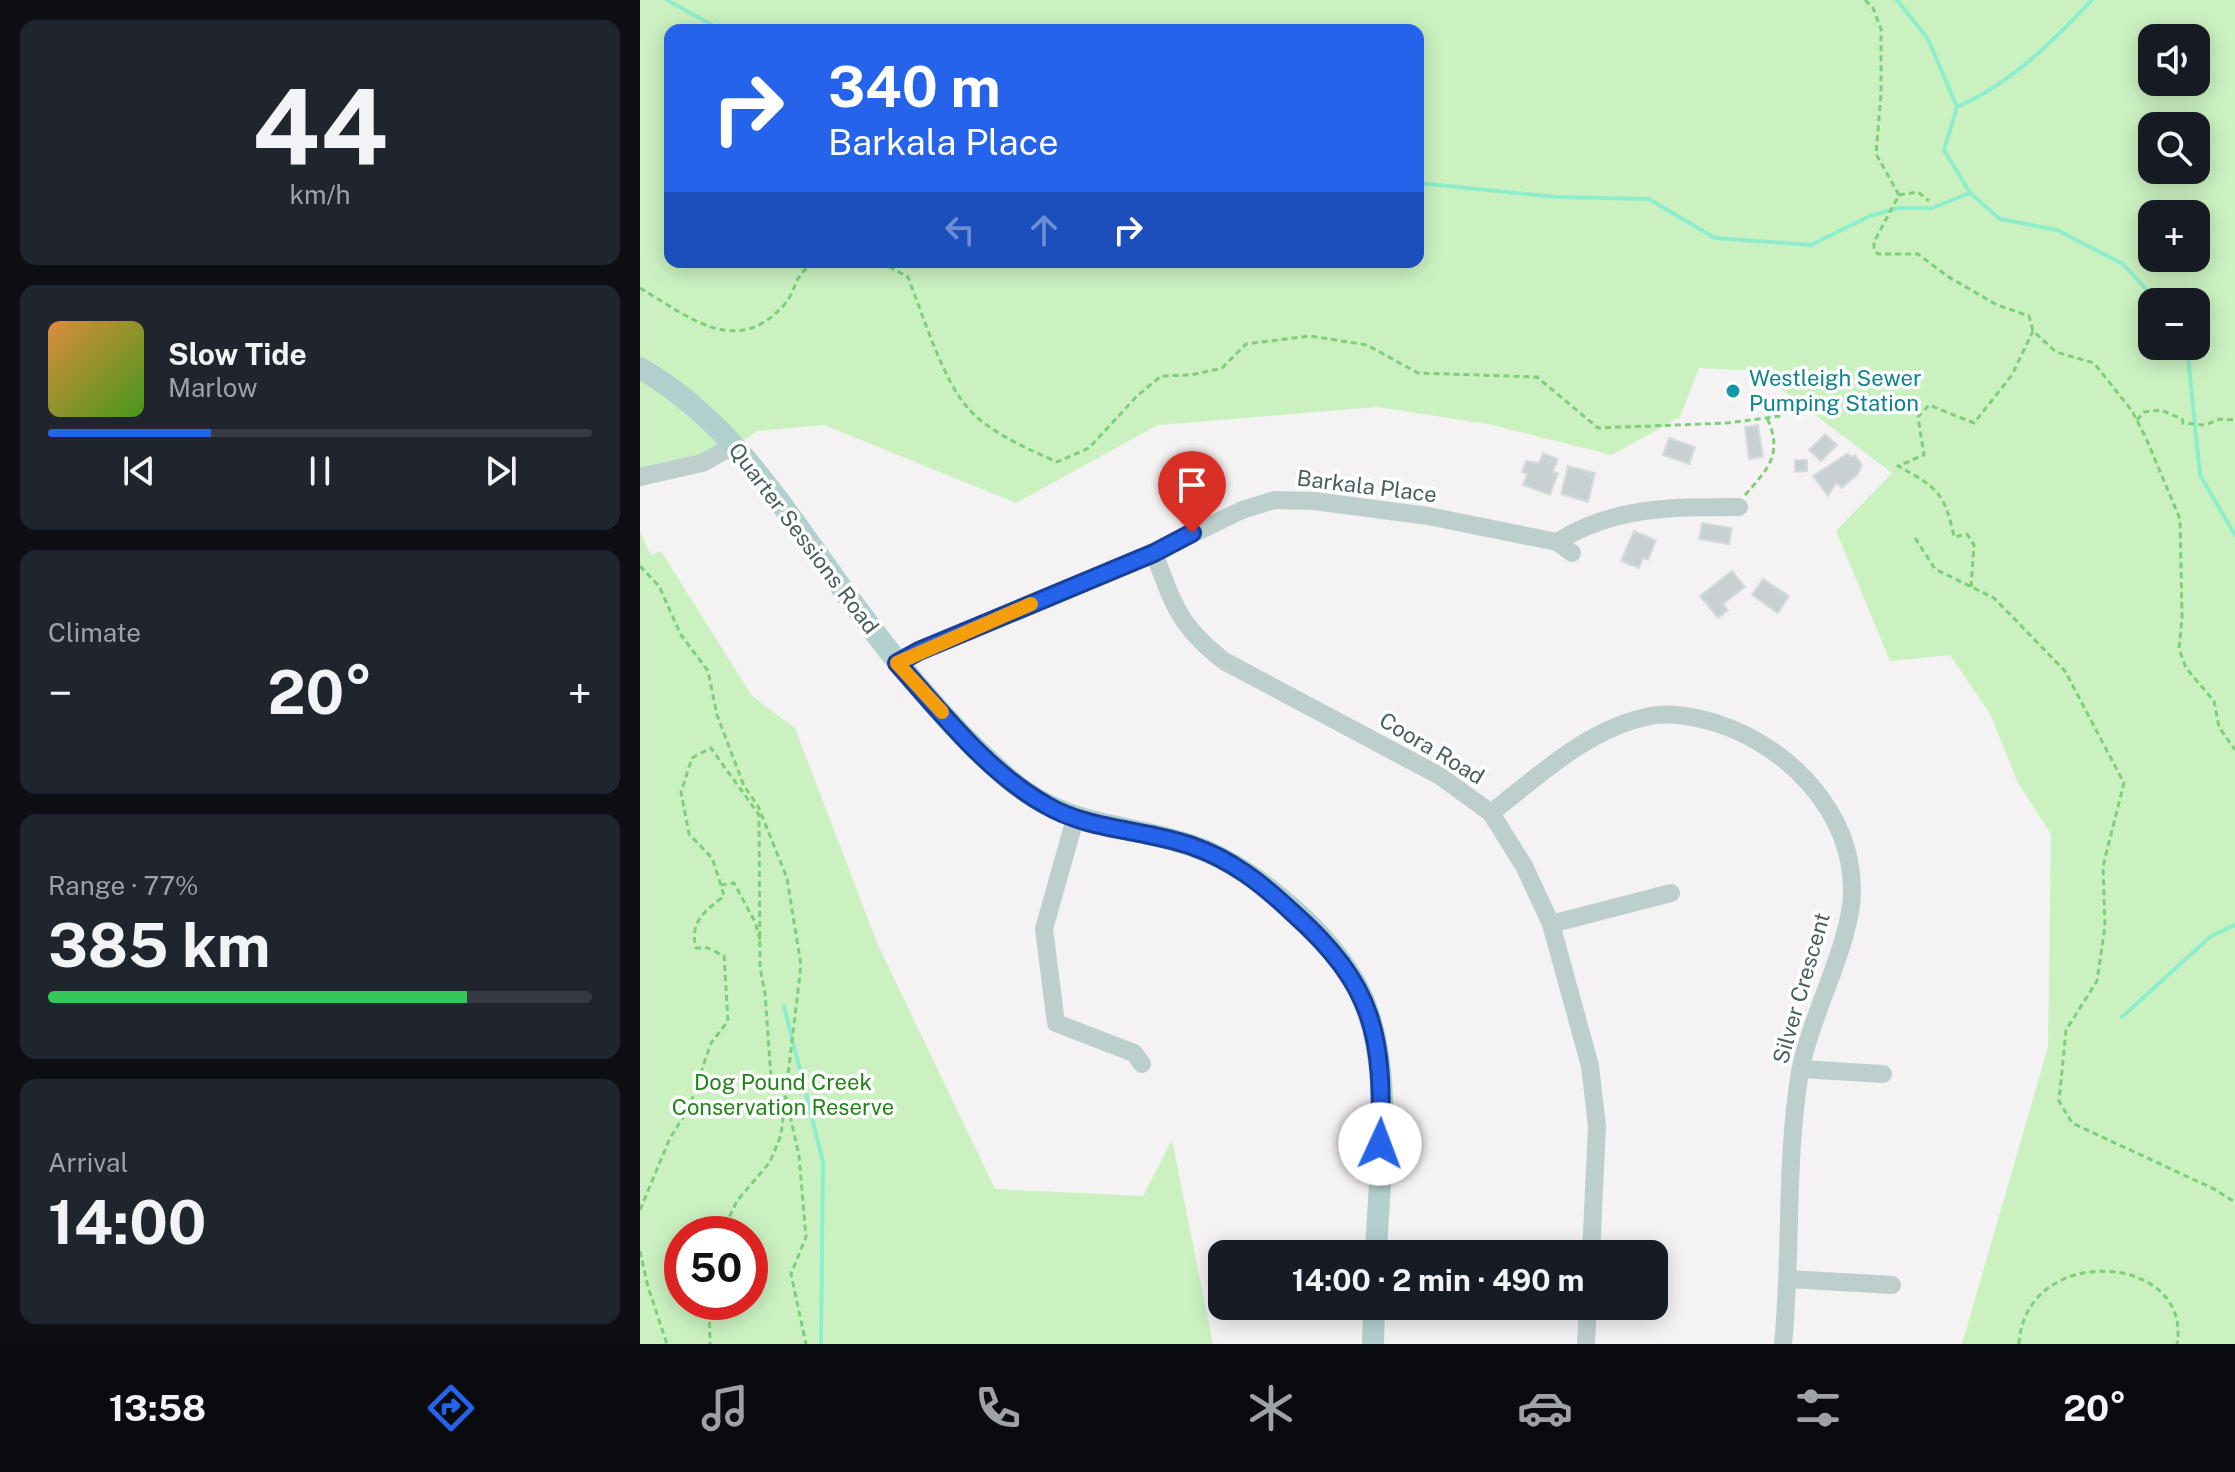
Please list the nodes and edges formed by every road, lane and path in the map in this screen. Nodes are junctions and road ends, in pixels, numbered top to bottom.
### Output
1 (1865, 0) edge
2 (1899, 195) junction
3 (1929, 201) dead end
4 (804, 268) edge
5 (891, 268) edge
6 (640, 288) edge
7 (2033, 331) junction
8 (640, 368) edge
9 (1781, 416) dead end
10 (1767, 418) junction
11 (2137, 420) junction
12 (2235, 420) edge
13 (735, 445) junction
14 (640, 477) edge
15 (1739, 507) joint
16 (1915, 538) dead end
17 (1154, 553) junction
18 (640, 566) edge
19 (1971, 587) junction
20 (897, 663) junction
21 (2235, 750) edge
22 (1491, 813) junction
23 (1075, 819) junction
24 (721, 885) junction
25 (1671, 893) dead end
26 (1551, 924) junction
27 (761, 944) junction
28 (1142, 1064) dead end
29 (1801, 1069) junction
30 (1883, 1074) dead end
31 (787, 1100) junction
32 (2235, 1202) edge
33 (640, 1210) edge
34 (730, 1216) edge
35 (1377, 1240) edge
36 (1592, 1240) edge
37 (640, 1251) edge
38 (1789, 1279) junction
39 (1892, 1285) dead end
40 (709, 1320) edge
41 (1374, 1320) edge
42 (1587, 1320) edge
43 (667, 1344) edge
44 (710, 1344) edge
45 (806, 1344) edge
46 (1373, 1344) edge
47 (1586, 1344) edge
48 (1783, 1344) edge
49 (2019, 1344) edge
50 (2177, 1344) edge

1 - 2 path
2 - 3 path
2 - 7 path
4 - 6 path
5 - 10 path
7 - 11 path
7 - 19 path
8 - 13 main road, Quarter Sessions Road
9 - 10 path
10 - 15 path
11 - 12 path
11 - 21 path
13 - 14 street
13 - 20 main road, Quarter Sessions Road
15 - 17 street, Barkala Place
16 - 19 path
17 - 20 street, Barkala Place
17 - 22 street, Coora Road
18 - 31 path
19 - 32 path
20 - 23 main road, Quarter Sessions Road
22 - 26 street, Coora Road
22 - 29 street, Silver Crescent
23 - 28 street
23 - 35 main road, Quarter Sessions Road
24 - 27 path
24 - 27 path
24 - 33 path
25 - 26 street
26 - 36 street, Coora Road
27 - 31 path
29 - 30 street
29 - 38 street, Silver Crescent
31 - 34 path
31 - 45 path
37 - 43 path
38 - 39 street
38 - 48 street, Silver Crescent
40 - 44 path
41 - 46 main road
42 - 47 street
49 - 50 path

